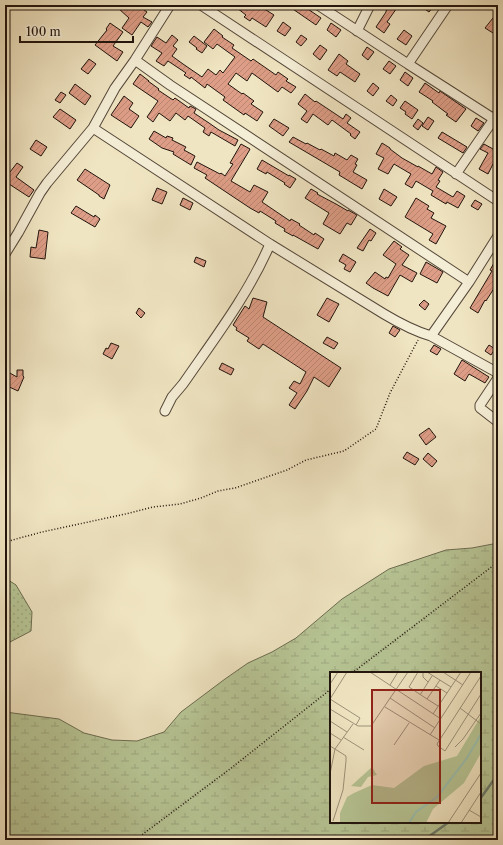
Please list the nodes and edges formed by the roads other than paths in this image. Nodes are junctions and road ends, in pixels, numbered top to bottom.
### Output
1 (170, 5) edge
2 (201, 5) edge
3 (318, 5) edge
4 (370, 5) edge
5 (448, 5) edge
6 (357, 32) junction
7 (135, 60) junction
8 (408, 64) junction
9 (496, 116) edge
10 (93, 128) junction
11 (456, 174) junction
12 (498, 201) edge
13 (498, 236) edge
14 (270, 244) junction
15 (5, 254) edge
16 (469, 282) junction
17 (431, 336) junction
18 (498, 372) edge
19 (498, 378) edge
20 (165, 411) dead end
21 (498, 422) edge

1 - 7 street
2 - 11 street
3 - 6 street
4 - 6 street
5 - 8 street
6 - 8 street
7 - 10 street
7 - 16 street
8 - 9 street
9 - 11 street
10 - 14 street
10 - 15 street
11 - 12 street
13 - 16 street
14 - 17 street
14 - 20 street
16 - 17 street
17 - 18 street
19 - 21 street

